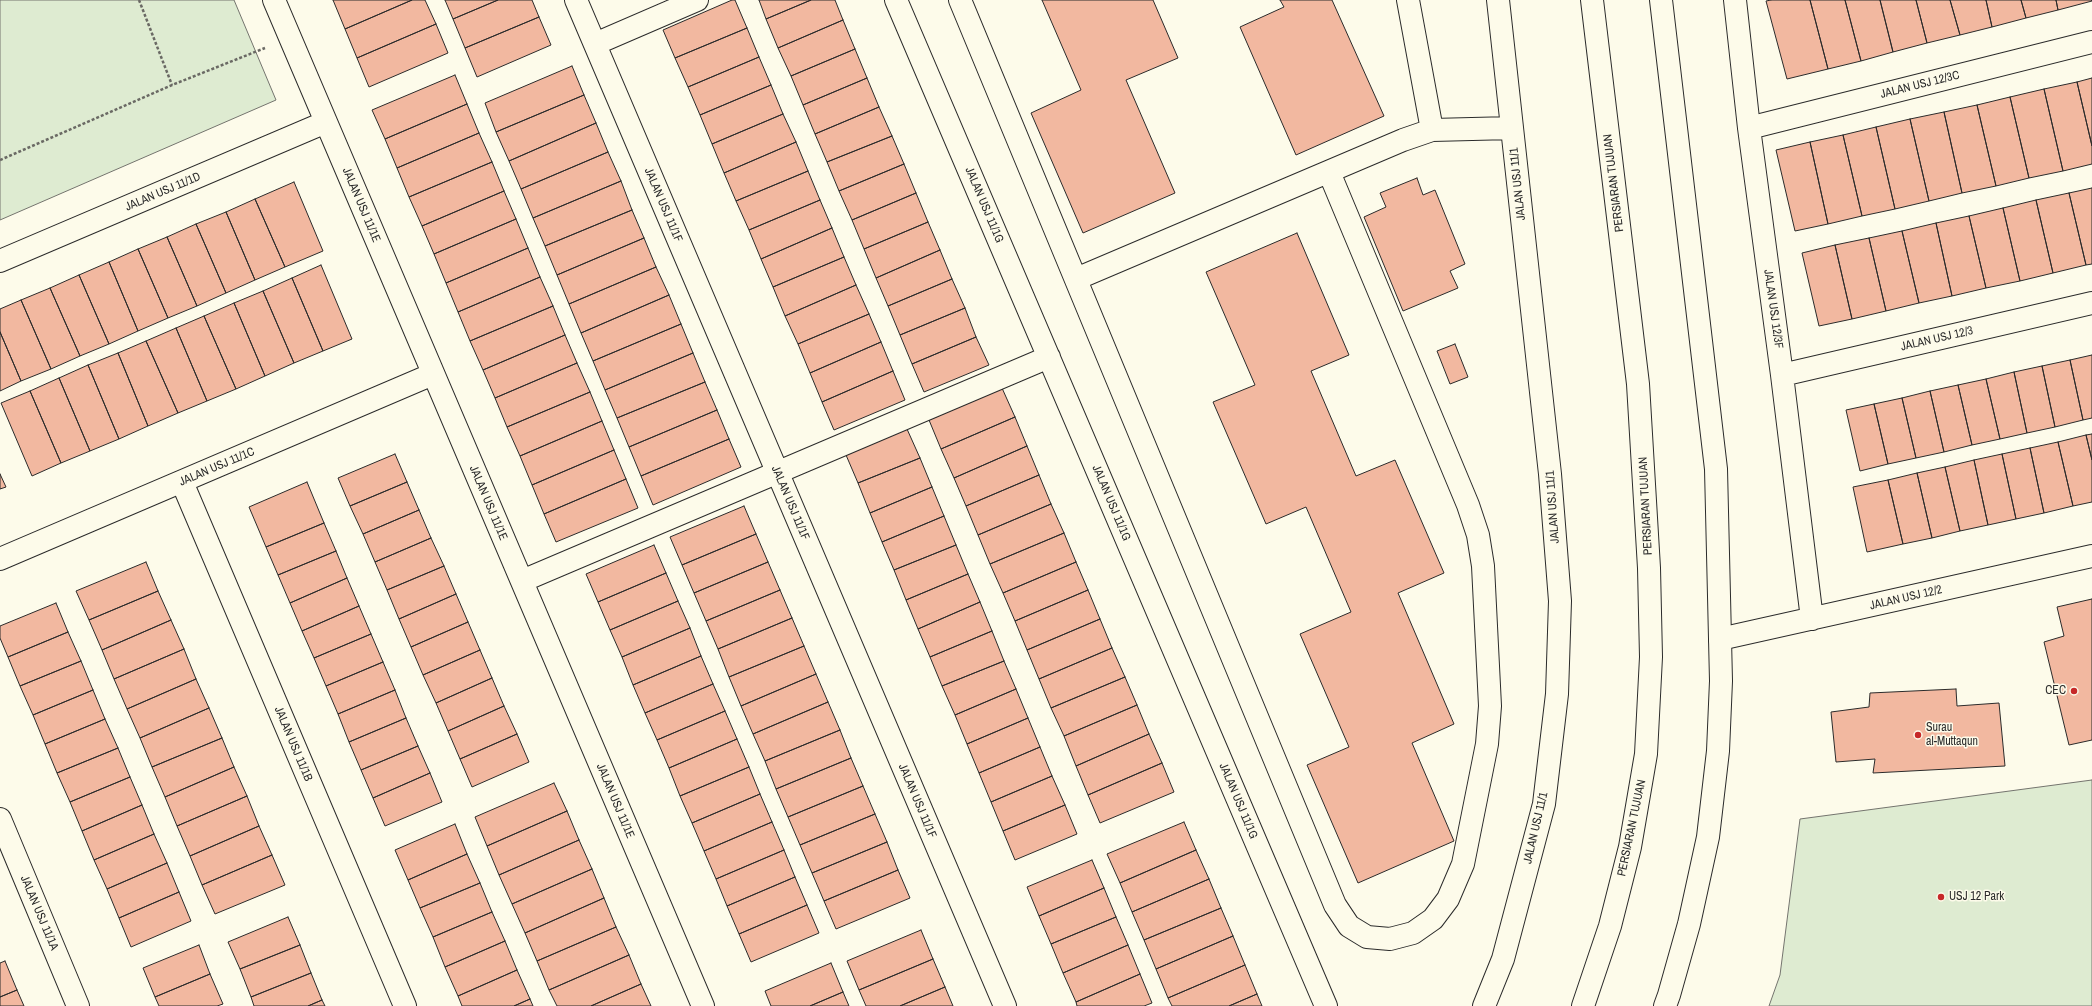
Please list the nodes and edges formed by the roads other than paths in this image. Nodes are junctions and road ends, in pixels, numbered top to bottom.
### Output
1 (274, 0) edge
2 (576, 0) edge
3 (697, 0) edge
4 (896, 0) edge
5 (960, 0) edge
6 (1408, 0) edge
7 (1498, 0) edge
8 (1592, 0) edge
9 (1660, 0) edge
10 (1735, 0) edge
11 (2092, 42) edge
12 (595, 44) junction
13 (326, 122) junction
14 (1512, 128) junction
15 (1749, 128) junction
16 (1432, 130) junction
17 (1329, 172) junction
18 (0, 261) edge
19 (1076, 279) junction
20 (2092, 303) edge
21 (1049, 357) junction
22 (433, 374) junction
23 (1782, 375) junction
24 (777, 473) junction
25 (182, 482) junction
26 (2092, 556) edge
27 (0, 559) edge
28 (522, 581) junction
29 (1812, 619) junction
30 (1720, 639) junction
31 (0, 820) edge
32 (78, 1006) edge
33 (405, 1006) edge
34 (703, 1006) edge
35 (1005, 1006) edge
36 (1326, 1006) edge
37 (1484, 1006) edge
38 (1583, 1006) edge
39 (1665, 1006) edge

1 - 13 street, JALAN USJ 11/1E
2 - 12 street, JALAN USJ 11/1F
3 - 12 street
4 - 21 street, JALAN USJ 11/1G
5 - 19 street
6 - 16 street
7 - 14 street, JALAN USJ 11/1
8 - 38 street, PERSIARAN TUJUAN
9 - 30 street
10 - 15 street, JALAN USJ 12/3F
11 - 15 street, JALAN USJ 12/3C
12 - 24 street, JALAN USJ 11/1F
13 - 18 street, JALAN USJ 11/1D
13 - 22 street, JALAN USJ 11/1E
14 - 16 street
14 - 37 street, JALAN USJ 11/1
15 - 23 street, JALAN USJ 12/3F
16 - 17 street
17 - 19 street
17 - 19 street
20 - 23 street, JALAN USJ 12/3
21 - 24 street
21 - 36 street, JALAN USJ 11/1G
22 - 25 street, JALAN USJ 11/1C
22 - 28 street, JALAN USJ 11/1E
23 - 29 street, JALAN USJ 12/3F
24 - 28 street
24 - 35 street, JALAN USJ 11/1F
25 - 27 street, JALAN USJ 11/1C
25 - 33 street, JALAN USJ 11/1B
26 - 29 street, JALAN USJ 12/2
28 - 34 street, JALAN USJ 11/1E
29 - 30 street, JALAN USJ 12/2
30 - 39 street
31 - 32 street, JALAN USJ 11/1A

